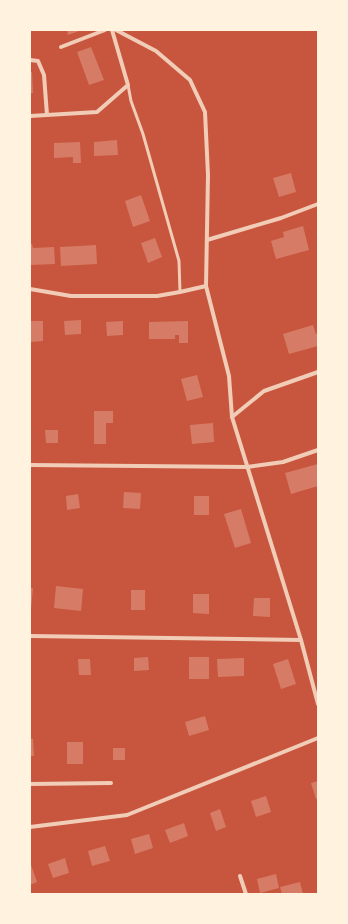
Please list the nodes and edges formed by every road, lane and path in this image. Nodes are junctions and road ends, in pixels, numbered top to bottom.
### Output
1 (105, 30) edge
2 (112, 30) edge
3 (116, 30) edge
4 (61, 47) dead end
5 (30, 60) edge
6 (128, 85) junction
7 (48, 115) junction
8 (30, 116) edge
9 (318, 204) edge
10 (207, 240) junction
11 (206, 286) junction
12 (30, 289) edge
13 (180, 292) junction
14 (318, 372) edge
15 (232, 417) junction
16 (318, 450) edge
17 (30, 465) edge
18 (247, 467) junction
19 (30, 636) edge
20 (301, 640) junction
21 (318, 704) edge
22 (318, 738) edge
23 (111, 783) dead end
24 (30, 784) edge
25 (30, 827) edge
26 (240, 876) dead end
27 (246, 894) edge

1 - 4 street
2 - 6 street
3 - 10 street
5 - 7 street
6 - 7 street
6 - 13 lane
7 - 8 street
9 - 10 street
10 - 11 street
11 - 13 street
11 - 15 street
12 - 13 street
14 - 15 street
15 - 18 street
16 - 18 street
17 - 18 street
18 - 20 street
19 - 20 street
20 - 21 street
22 - 25 street
23 - 24 street
26 - 27 street

